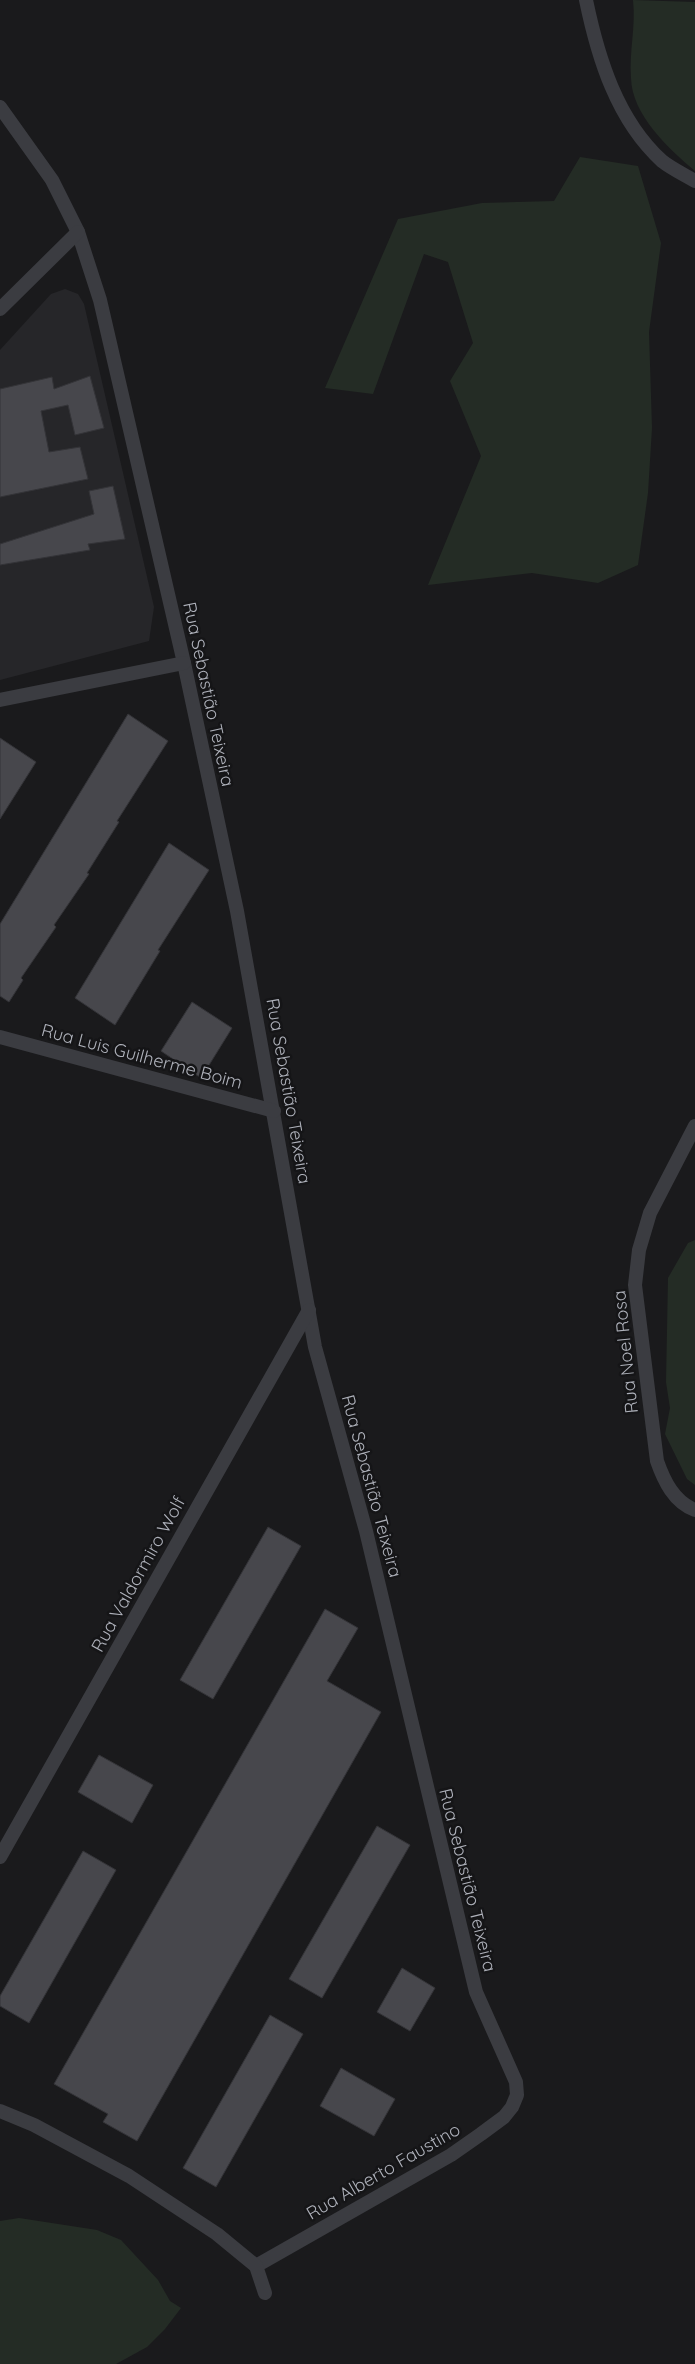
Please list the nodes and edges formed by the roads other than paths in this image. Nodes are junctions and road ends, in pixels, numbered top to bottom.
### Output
1 (586, 0) edge
2 (0, 107) edge
3 (695, 181) edge
4 (78, 232) junction
5 (0, 310) edge
6 (184, 663) junction
7 (0, 700) edge
8 (0, 1037) edge
9 (274, 1111) junction
10 (695, 1126) edge
11 (309, 1310) junction
12 (695, 1510) edge
13 (0, 1857) edge
14 (517, 2095) joint
15 (0, 2111) edge
16 (256, 2266) junction
17 (265, 2293) dead end

1 - 3 street
2 - 4 street, Rua Sebastião Teixeira
4 - 5 street
4 - 6 street, Rua Sebastião Teixeira
6 - 7 street
6 - 9 street, Rua Sebastião Teixeira
8 - 9 street, Rua Luis Guilherme Boim
9 - 11 street, Rua Sebastião Teixeira
10 - 12 street, Rua Noel Rosa
11 - 13 street, Rua Valdormiro Wolf
11 - 14 street, Rua Sebastião Teixeira
14 - 16 street, Rua Alberto Faustino
15 - 16 street
16 - 17 street

